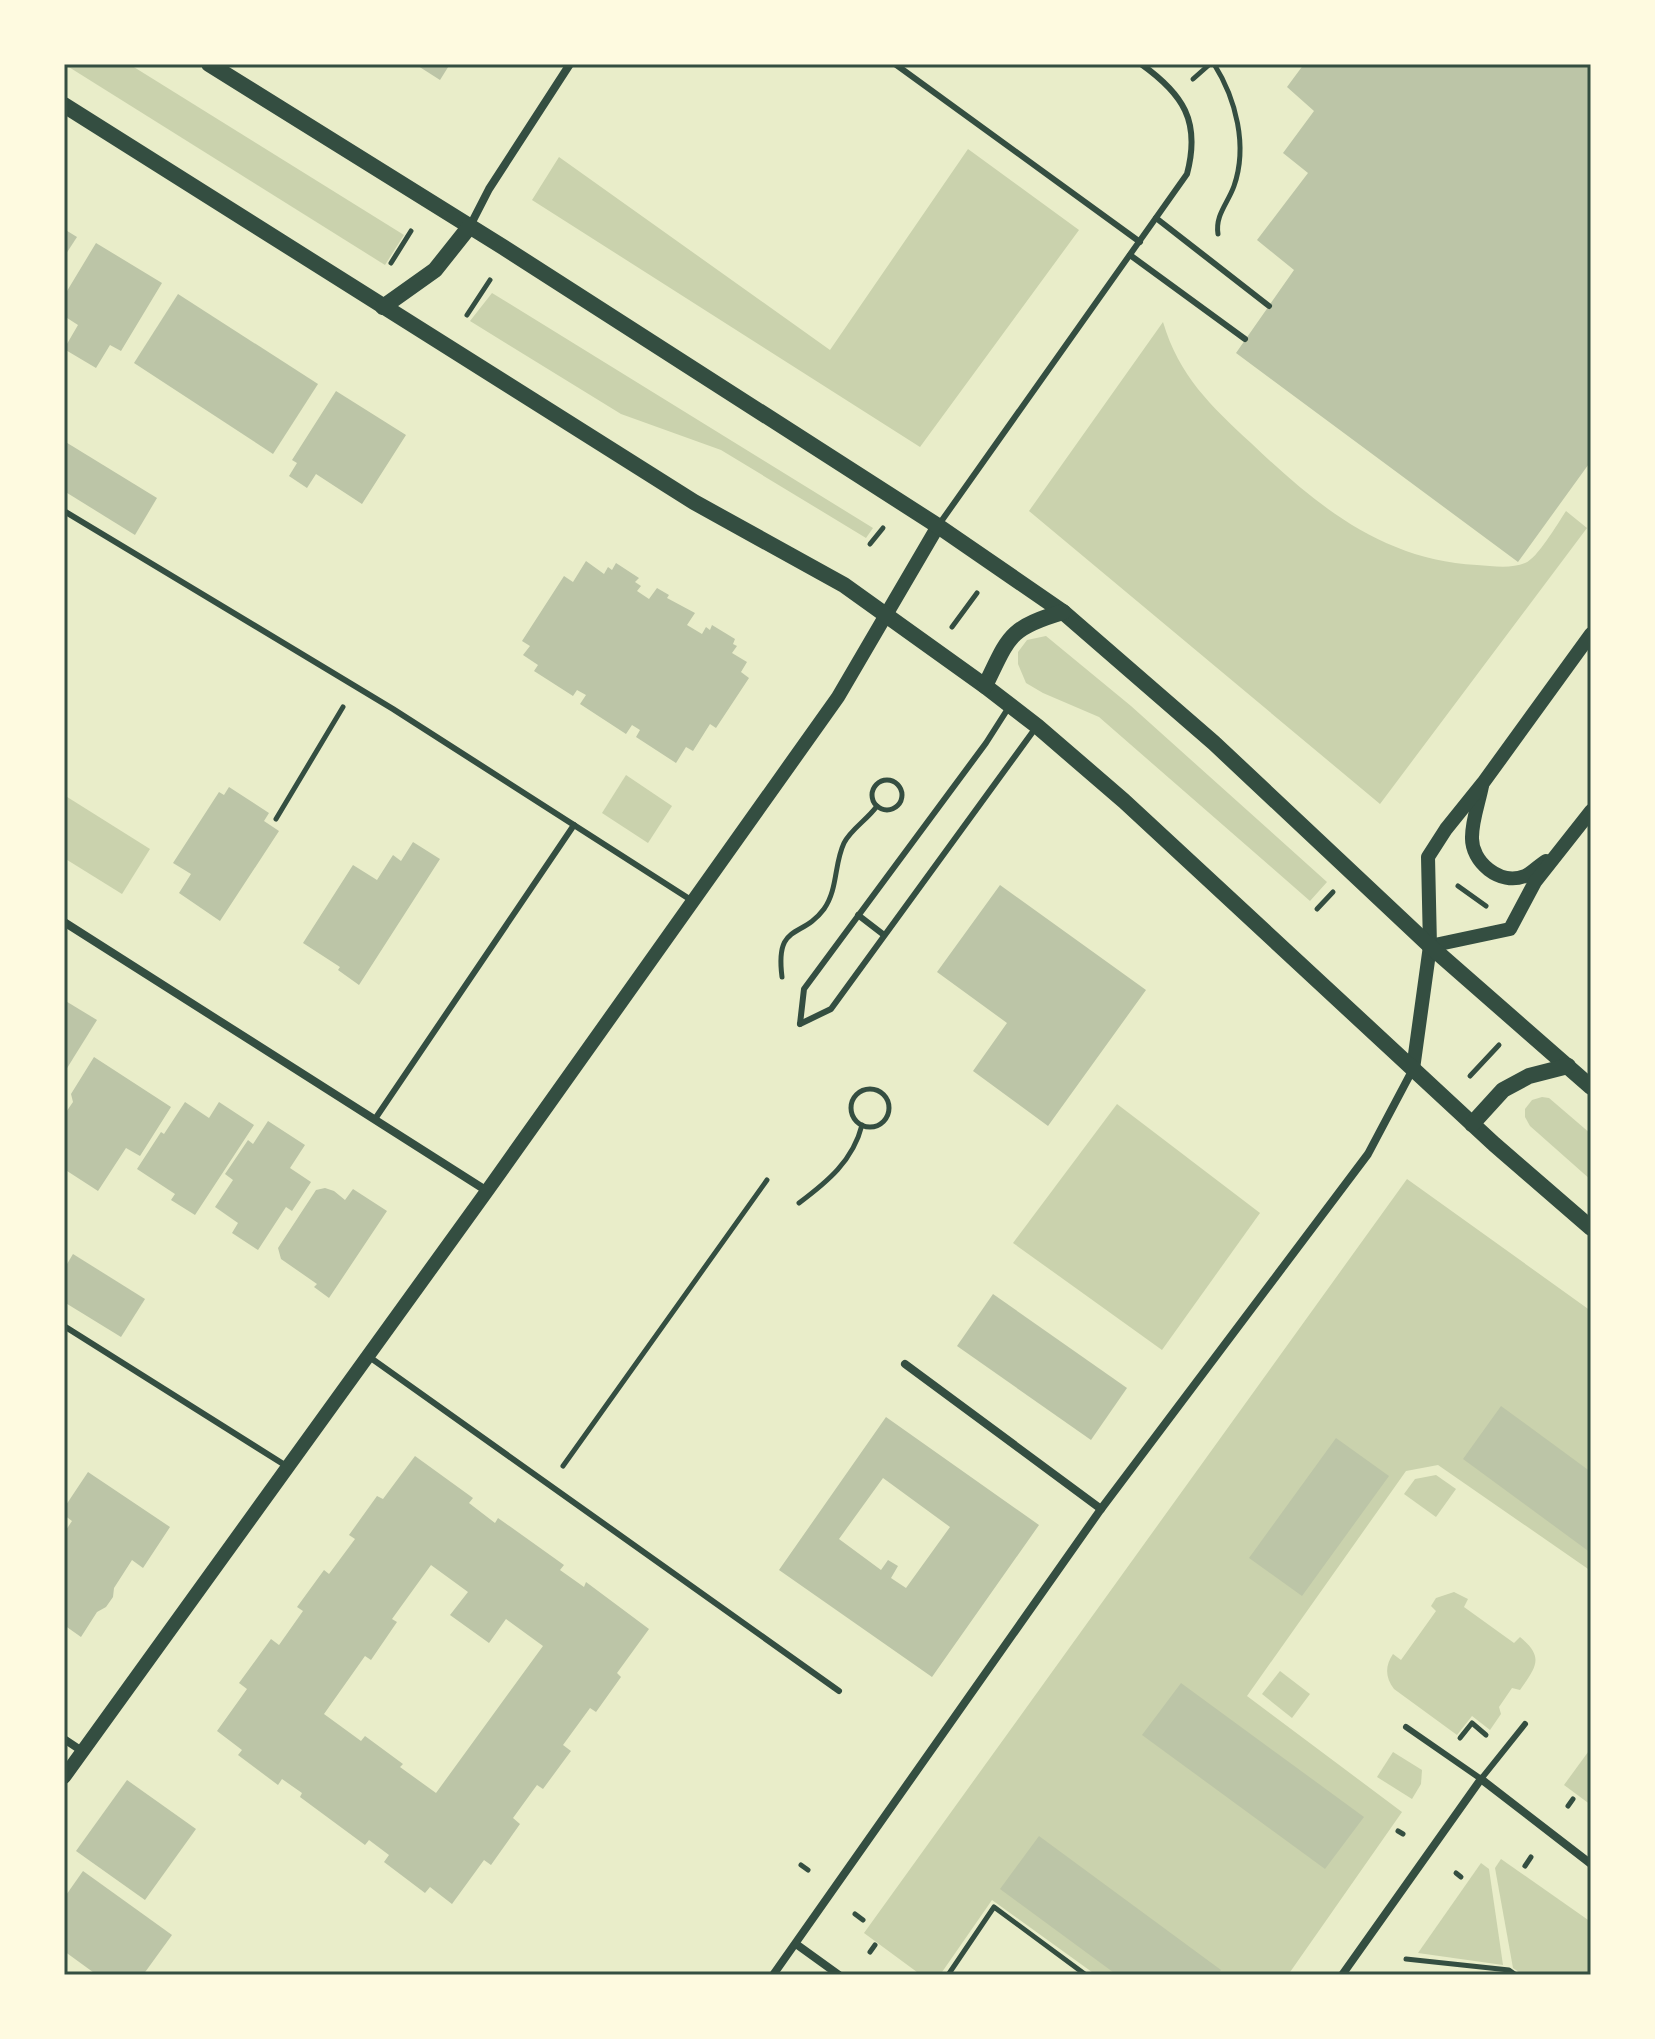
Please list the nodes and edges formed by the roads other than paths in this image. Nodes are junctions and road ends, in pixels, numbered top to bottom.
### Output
1 (209, 64) edge
2 (570, 64) edge
3 (895, 64) edge
4 (1141, 64) edge
5 (64, 105) edge
6 (1156, 218) junction
7 (470, 226) junction
8 (1140, 242) junction
9 (1130, 255) junction
10 (1269, 306) dead end
11 (383, 307) junction
12 (1245, 339) dead end
13 (64, 511) edge
14 (938, 526) junction
15 (1063, 612) junction
16 (885, 613) junction
17 (1591, 634) edge
18 (985, 686) junction
19 (1010, 705) junction
20 (1037, 726) junction
21 (1483, 783) junction
22 (1591, 811) edge
23 (574, 825) junction
24 (1556, 853) junction
25 (691, 900) junction
26 (858, 915) junction
27 (64, 922) edge
28 (884, 935) junction
29 (1430, 946) junction
30 (1568, 1066) junction
31 (1413, 1069) junction
32 (1591, 1087) edge
33 (375, 1119) junction
34 (1472, 1124) junction
35 (487, 1191) junction
36 (1591, 1228) edge
37 (64, 1326) edge
38 (368, 1356) junction
39 (905, 1364) dead end
40 (288, 1467) junction
41 (1101, 1509) junction
42 (839, 1691) dead end
43 (1525, 1724) dead end
44 (1406, 1727) dead end
45 (64, 1739) edge
46 (82, 1751) junction
47 (64, 1777) edge
48 (1481, 1779) junction
49 (1591, 1864) edge
50 (796, 1944) junction
51 (773, 1975) edge
52 (839, 1975) edge
53 (1342, 1975) edge

1 - 7 main road
2 - 7 street
3 - 8 lane
4 - 6 lane
5 - 11 main road
6 - 8 lane
6 - 10 lane
7 - 11 main road
7 - 14 main road
8 - 9 lane
9 - 12 lane
9 - 14 lane
11 - 16 main road
13 - 23 lane
14 - 15 main road
14 - 16 street
15 - 18 main road
15 - 29 main road
16 - 18 main road
16 - 25 street
17 - 21 street
18 - 19 main road
19 - 20 main road
19 - 26 lane
20 - 28 lane
20 - 31 main road
21 - 24 street
21 - 29 street
22 - 24 street
23 - 25 lane
23 - 33 lane
24 - 29 street
25 - 35 street
26 - 28 lane
26 - 28 lane
27 - 33 street
29 - 30 main road
29 - 31 street
30 - 32 main road
30 - 34 main road
31 - 34 main road
31 - 41 street
33 - 35 street
34 - 36 main road
35 - 38 street
37 - 40 lane
38 - 40 street
38 - 42 lane
39 - 41 street
40 - 46 street
41 - 50 street
43 - 48 lane
44 - 48 lane
45 - 46 street
46 - 47 street
48 - 49 street
48 - 53 street
50 - 51 street
50 - 52 street

